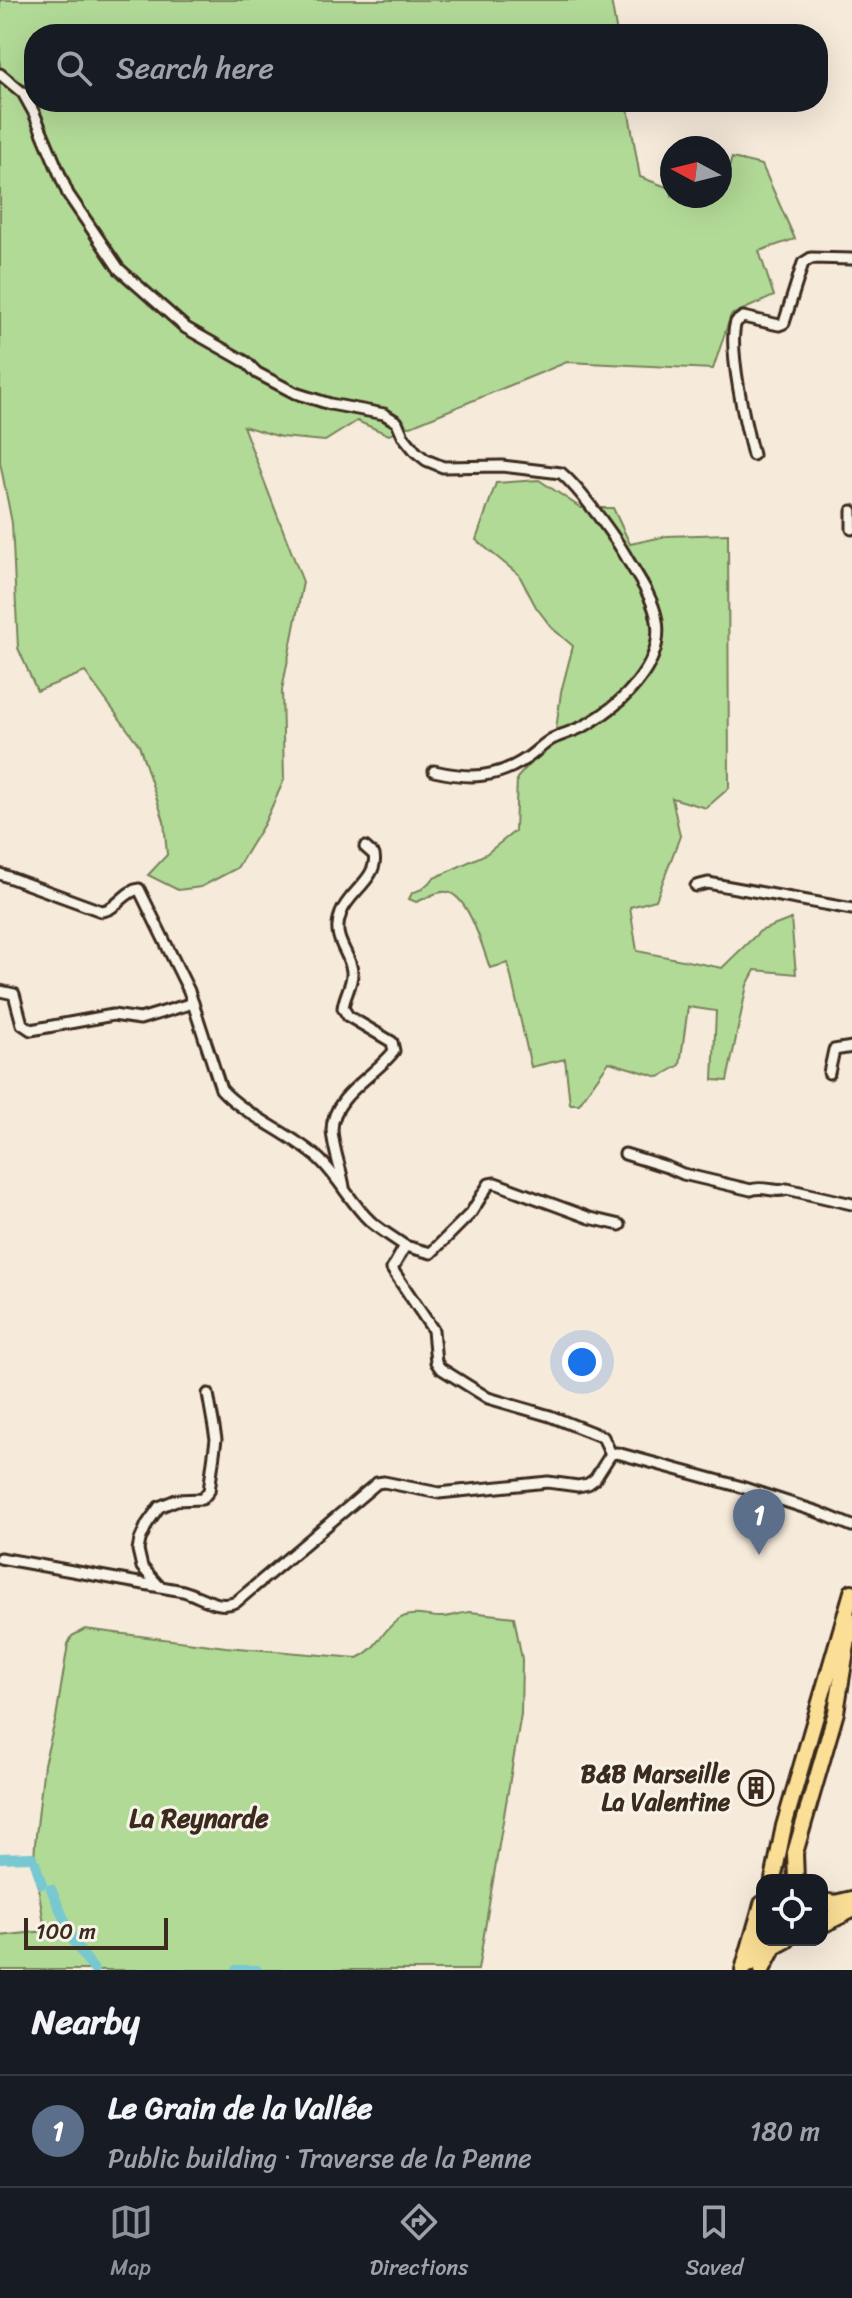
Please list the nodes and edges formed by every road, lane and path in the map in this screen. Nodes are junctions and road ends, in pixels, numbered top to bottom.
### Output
1 (0, 74) edge
2 (24, 95) edge
3 (33, 112) edge
4 (852, 259) edge
5 (753, 455) dead end
6 (852, 511) edge
7 (852, 529) edge
8 (434, 771) dead end
9 (365, 847) dead end
10 (0, 874) edge
11 (696, 886) dead end
12 (852, 909) edge
13 (0, 991) edge
14 (193, 1003) junction
15 (852, 1047) edge
16 (829, 1073) dead end
17 (625, 1154) dead end
18 (345, 1190) junction
19 (852, 1204) edge
20 (620, 1225) dead end
21 (405, 1246) junction
22 (208, 1394) dead end
23 (611, 1454) junction
24 (852, 1526) edge
25 (0, 1558) edge
26 (159, 1586) junction
27 (852, 1592) edge
28 (851, 1621) edge
29 (792, 1804) junction
30 (799, 1818) dead end
31 (775, 1874) edge
32 (785, 1874) edge
33 (796, 1874) edge
34 (852, 1900) edge
35 (828, 1902) edge
36 (852, 1909) edge
37 (828, 1921) edge
38 (756, 1927) edge
39 (760, 1946) edge
40 (776, 1946) edge
41 (745, 1970) edge
42 (762, 1970) edge

1 - 2 street
3 - 8 street
4 - 5 street
6 - 7 street
9 - 18 street
10 - 14 street
11 - 12 street
13 - 14 street
14 - 18 street
15 - 16 street
17 - 19 street
18 - 21 street
20 - 21 street
21 - 23 street
22 - 26 street
23 - 24 street
23 - 26 street
25 - 26 street
27 - 29 main road
28 - 30 main road
28 - 33 main road
29 - 31 main road
29 - 32 main road
34 - 35 highway
36 - 37 highway
38 - 41 main road
39 - 41 main road
40 - 42 main road

